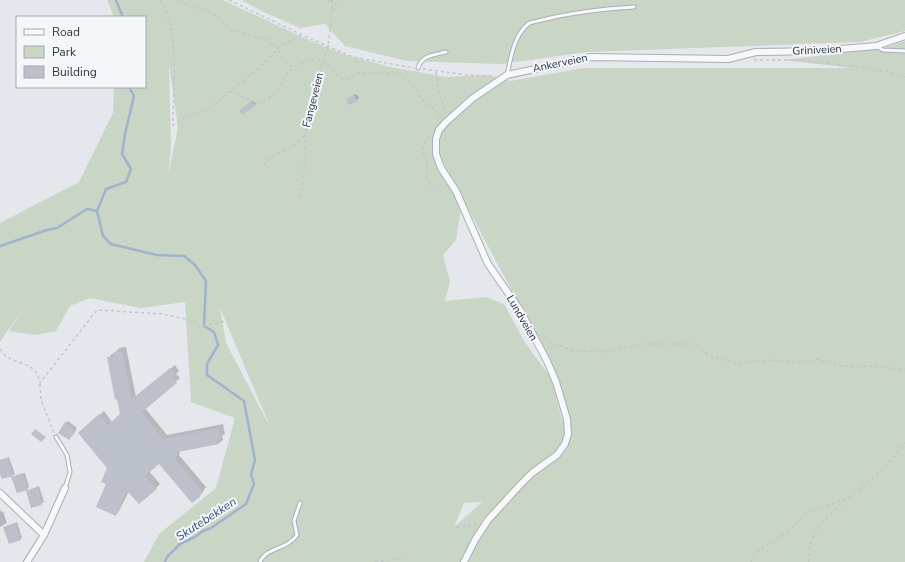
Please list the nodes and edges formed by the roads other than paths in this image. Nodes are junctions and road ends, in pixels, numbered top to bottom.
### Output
1 (634, 7) dead end
2 (905, 36) edge
3 (876, 46) junction
4 (905, 51) edge
5 (446, 52) dead end
6 (728, 58) joint
7 (418, 68) road end
8 (505, 76) junction
9 (56, 437) road end
10 (65, 488) joint
11 (0, 493) edge
12 (300, 503) dead end
13 (44, 535) junction
14 (27, 562) edge
15 (260, 562) edge
16 (464, 562) edge

1 - 8 lane
2 - 3 street, Griniveien
3 - 4 lane
3 - 6 street, Griniveien
5 - 7 lane
6 - 8 street, Ankerveien
8 - 16 street, Lundveien
9 - 10 lane
10 - 13 street
11 - 13 street
12 - 15 lane
13 - 14 street

